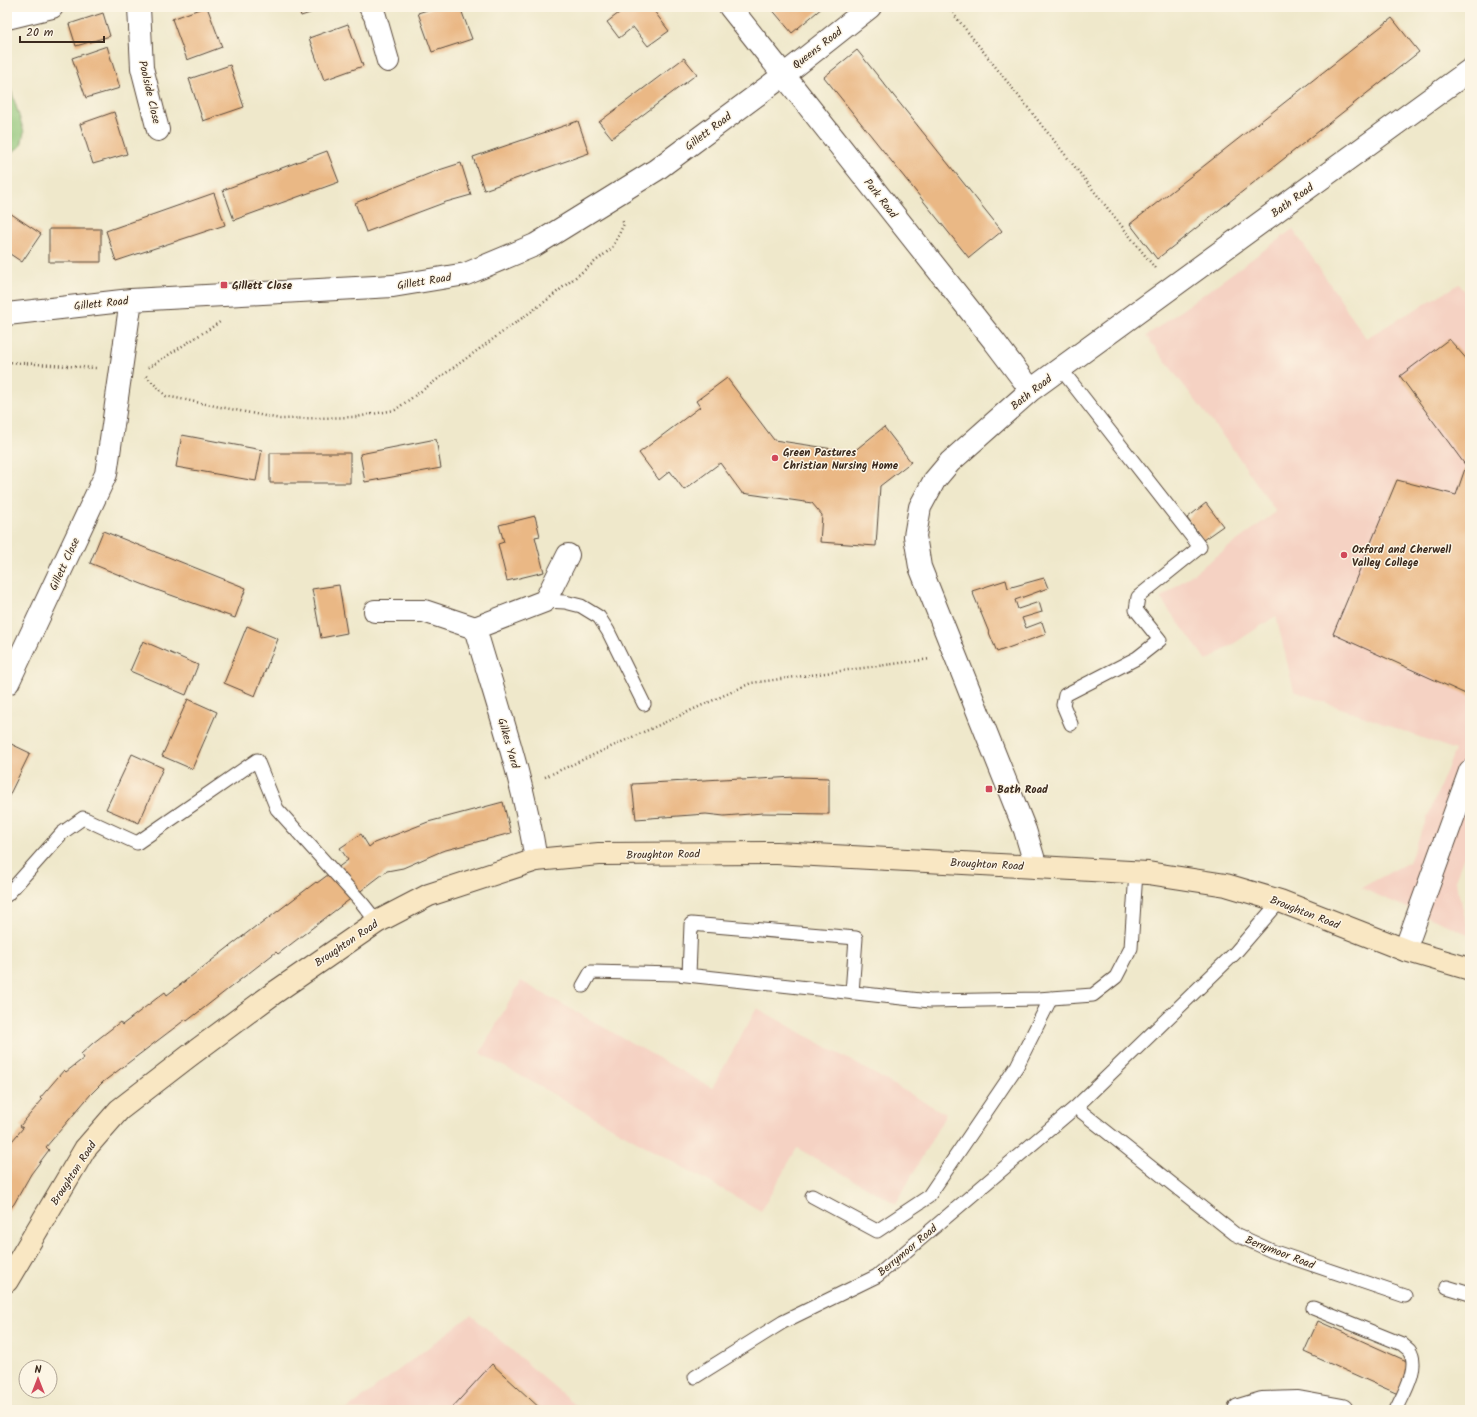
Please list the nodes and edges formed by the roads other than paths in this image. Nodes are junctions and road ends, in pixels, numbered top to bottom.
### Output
1 (52, 7) edge
2 (139, 7) edge
3 (370, 7) edge
4 (730, 7) edge
5 (870, 7) edge
6 (7, 18) edge
7 (388, 61) dead end
8 (1470, 70) edge
9 (784, 75) junction
10 (158, 130) dead end
11 (130, 300) junction
12 (7, 314) edge
13 (1061, 369) junction
14 (1031, 390) junction
15 (568, 555) dead end
16 (545, 601) junction
17 (375, 611) dead end
18 (475, 628) junction
19 (8, 683) dead end
20 (644, 704) dead end
21 (1070, 724) dead end
22 (1470, 771) edge
23 (536, 860) junction
24 (1036, 867) junction
25 (1136, 872) junction
26 (7, 895) edge
27 (1280, 901) junction
28 (377, 922) junction
29 (1405, 950) junction
30 (1470, 969) edge
31 (690, 975) junction
32 (583, 986) dead end
33 (852, 993) junction
34 (1051, 998) junction
35 (1077, 1106) junction
36 (812, 1196) dead end
37 (7, 1281) edge
38 (1447, 1287) dead end
39 (1470, 1294) edge
40 (1405, 1296) dead end
41 (1314, 1308) dead end
42 (695, 1377) dead end
43 (1239, 1410) edge
44 (1342, 1410) edge
45 (1396, 1410) edge

1 - 6 street
2 - 10 street, Poolside Close
3 - 7 street
4 - 9 street, Park Road
5 - 9 street, Queens Road
8 - 13 street, Bath Road
9 - 11 street, Gillett Road
9 - 14 street, Park Road
11 - 12 street, Gillett Road
11 - 19 street, Gillett Close
13 - 14 street, Bath Road
13 - 21 lane
14 - 24 street, Bath Road
15 - 16 street
16 - 18 street
16 - 20 lane
17 - 18 street
18 - 23 street, Gilkes Yard
22 - 29 street
23 - 24 main road, Broughton Road
23 - 28 main road, Broughton Road
24 - 25 main road, Broughton Road
25 - 27 main road, Broughton Road
25 - 34 lane
26 - 28 lane
27 - 29 main road, Broughton Road
27 - 35 lane, Berrymoor Road
28 - 37 main road, Broughton Road
29 - 30 main road, Broughton Road
31 - 32 lane
31 - 33 lane
31 - 33 lane
33 - 34 lane
34 - 36 lane
35 - 40 lane, Berrymoor Road
35 - 42 lane, Berrymoor Road
38 - 39 lane
41 - 45 lane
43 - 44 street

